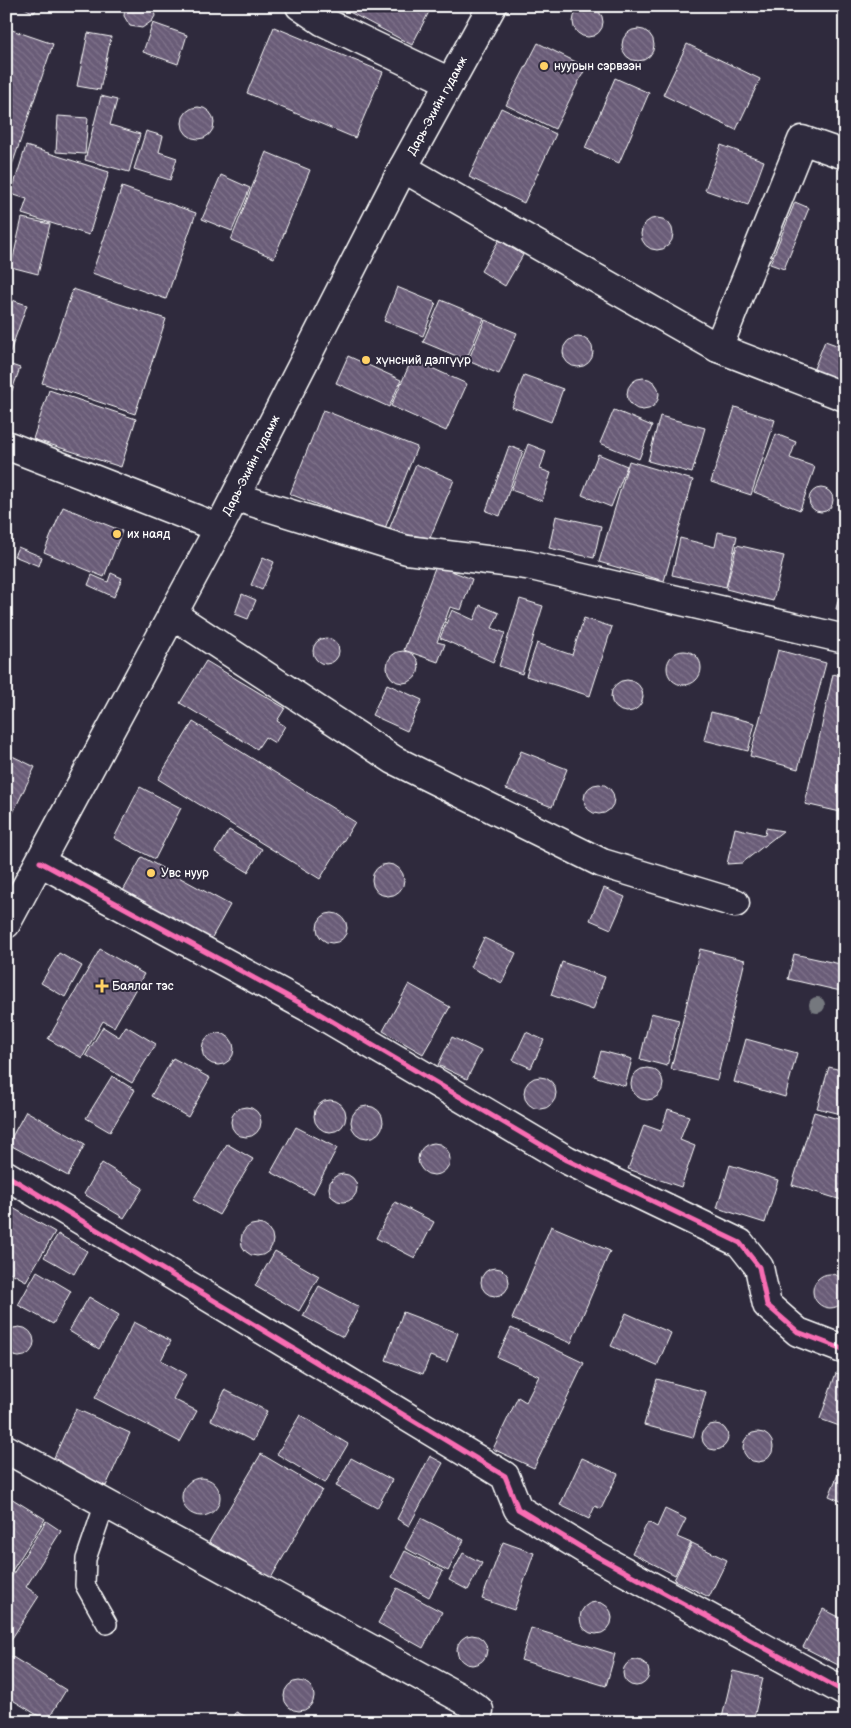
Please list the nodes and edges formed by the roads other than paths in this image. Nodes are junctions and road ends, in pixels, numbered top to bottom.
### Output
1 (300, 6) edge
2 (492, 6) edge
3 (450, 82) junction
4 (845, 155) edge
5 (403, 168) junction
6 (718, 348) junction
7 (845, 397) edge
8 (6, 445) edge
9 (236, 497) junction
10 (219, 528) junction
11 (172, 614) junction
12 (845, 639) edge
13 (40, 862) junction
14 (735, 903) dead end
15 (6, 924) edge
16 (6, 1175) edge
17 (845, 1350) edge
18 (6, 1450) edge
19 (105, 1503) junction
20 (107, 1624) dead end
21 (845, 1692) edge
22 (474, 1722) edge

1 - 3 street
2 - 3 street, Дарь-Эхийн гудамж
3 - 5 street, Дарь-Эхийн гудамж
4 - 6 street
5 - 6 street
5 - 9 street, Дарь-Эхийн гудамж
6 - 7 street
8 - 10 street
9 - 10 street, Дарь-Эхийн гудамж
9 - 12 street
10 - 11 street, Дарь-Эхийн гудамж
11 - 13 street, Дарь-Эхийн гудамж
11 - 14 street
13 - 15 street, Дарь-Эхийн гудамж
13 - 17 street
16 - 21 street
18 - 19 street
19 - 20 lane
19 - 22 street

